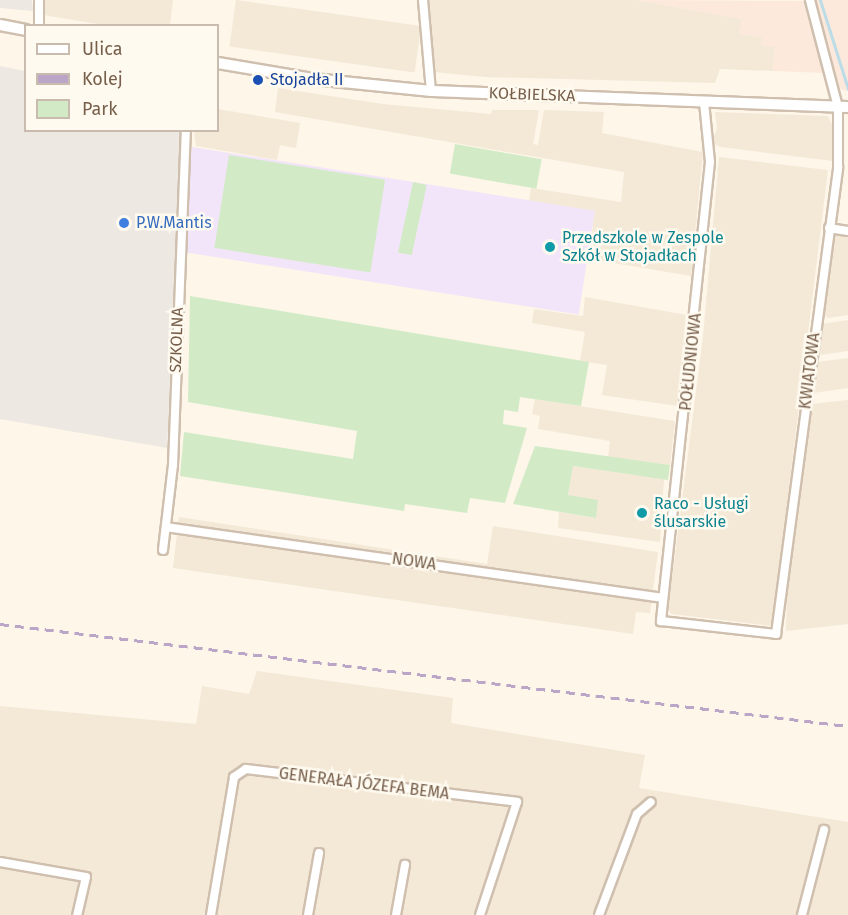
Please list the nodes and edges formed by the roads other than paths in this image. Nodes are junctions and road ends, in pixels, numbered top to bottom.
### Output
1 (39, 0) edge
2 (423, 0) edge
3 (810, 0) edge
4 (39, 24) edge
5 (0, 25) edge
6 (24, 30) edge
7 (219, 63) edge
8 (431, 90) junction
9 (704, 102) junction
10 (843, 107) edge
11 (186, 132) edge
12 (829, 228) junction
13 (848, 231) edge
14 (166, 526) junction
15 (163, 550) dead end
16 (663, 598) junction
17 (661, 621) joint
18 (651, 802) dead end
19 (824, 830) dead end
20 (319, 853) dead end
21 (0, 862) edge
22 (405, 865) dead end
23 (78, 915) edge
24 (211, 915) edge
25 (308, 915) edge
26 (396, 915) edge
27 (480, 915) edge
28 (599, 915) edge
29 (802, 915) edge

1 - 4 street
2 - 8 street
3 - 10 street, KWIATOWA
5 - 6 street
7 - 8 street, KOŁBIELSKA
8 - 9 street, KOŁBIELSKA
9 - 10 street, KOŁBIELSKA
9 - 16 street, POŁUDNIOWA
10 - 12 street, KWIATOWA
11 - 14 street, SZKOLNA
12 - 13 street
12 - 17 street, KWIATOWA
14 - 15 street, SZKOLNA
14 - 16 street, NOWA
16 - 17 street, POŁUDNIOWA
18 - 28 street
19 - 29 street
20 - 25 street
21 - 23 street
22 - 26 street
24 - 27 street, GENERAŁA JÓZEFA BEMA

